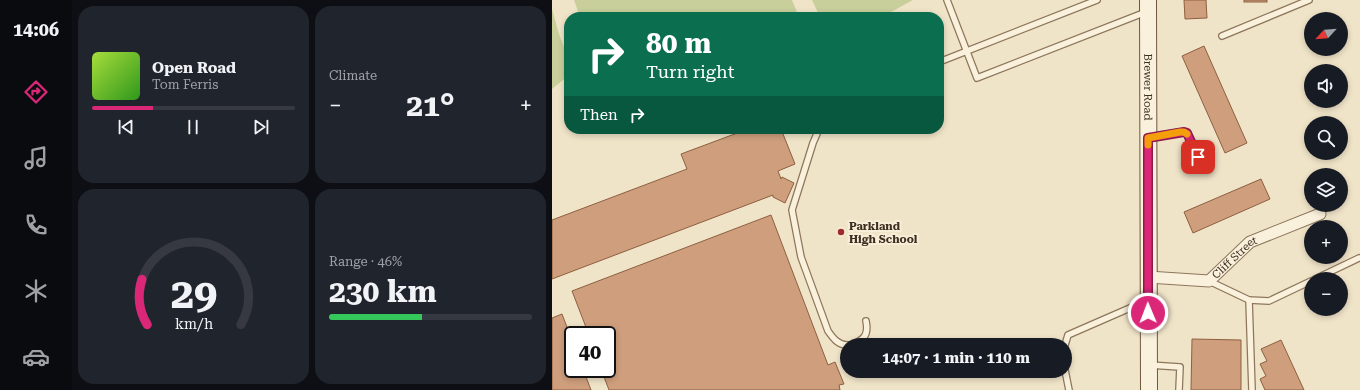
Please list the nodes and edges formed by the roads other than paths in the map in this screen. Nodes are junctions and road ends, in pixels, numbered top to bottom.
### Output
1 (947, 0) edge
2 (1097, 0) edge
3 (1309, 0) edge
4 (1148, 6) edge
5 (1222, 36) dead end
6 (967, 51) junction
7 (944, 60) edge
8 (816, 134) edge
9 (1148, 138) junction
10 (1203, 168) dead end
11 (1320, 214) dead end
12 (1360, 258) edge
13 (1330, 272) edge
14 (1148, 277) junction
15 (1209, 281) junction
16 (1304, 284) edge
17 (1148, 300) junction
18 (1249, 300) junction
19 (866, 322) dead end
20 (863, 338) edge
21 (1067, 338) edge
22 (840, 344) edge
23 (1149, 365) junction
24 (1067, 378) edge
25 (1069, 390) edge
26 (1149, 390) edge
27 (1179, 390) edge
28 (1252, 390) edge

1 - 6 lane
2 - 6 lane
3 - 5 lane
4 - 6 lane
4 - 9 street, Brewer Road
6 - 7 lane
8 - 22 lane
9 - 10 lane
9 - 14 street, Brewer Road
11 - 15 street, Cliff Street
12 - 13 lane
14 - 15 street, Cliff Street
14 - 17 street, Brewer Road
15 - 18 lane
16 - 18 lane
17 - 21 lane
17 - 23 street, Brewer Road
18 - 28 lane
19 - 20 lane
23 - 26 street, Brewer Road
23 - 27 lane
24 - 25 lane

